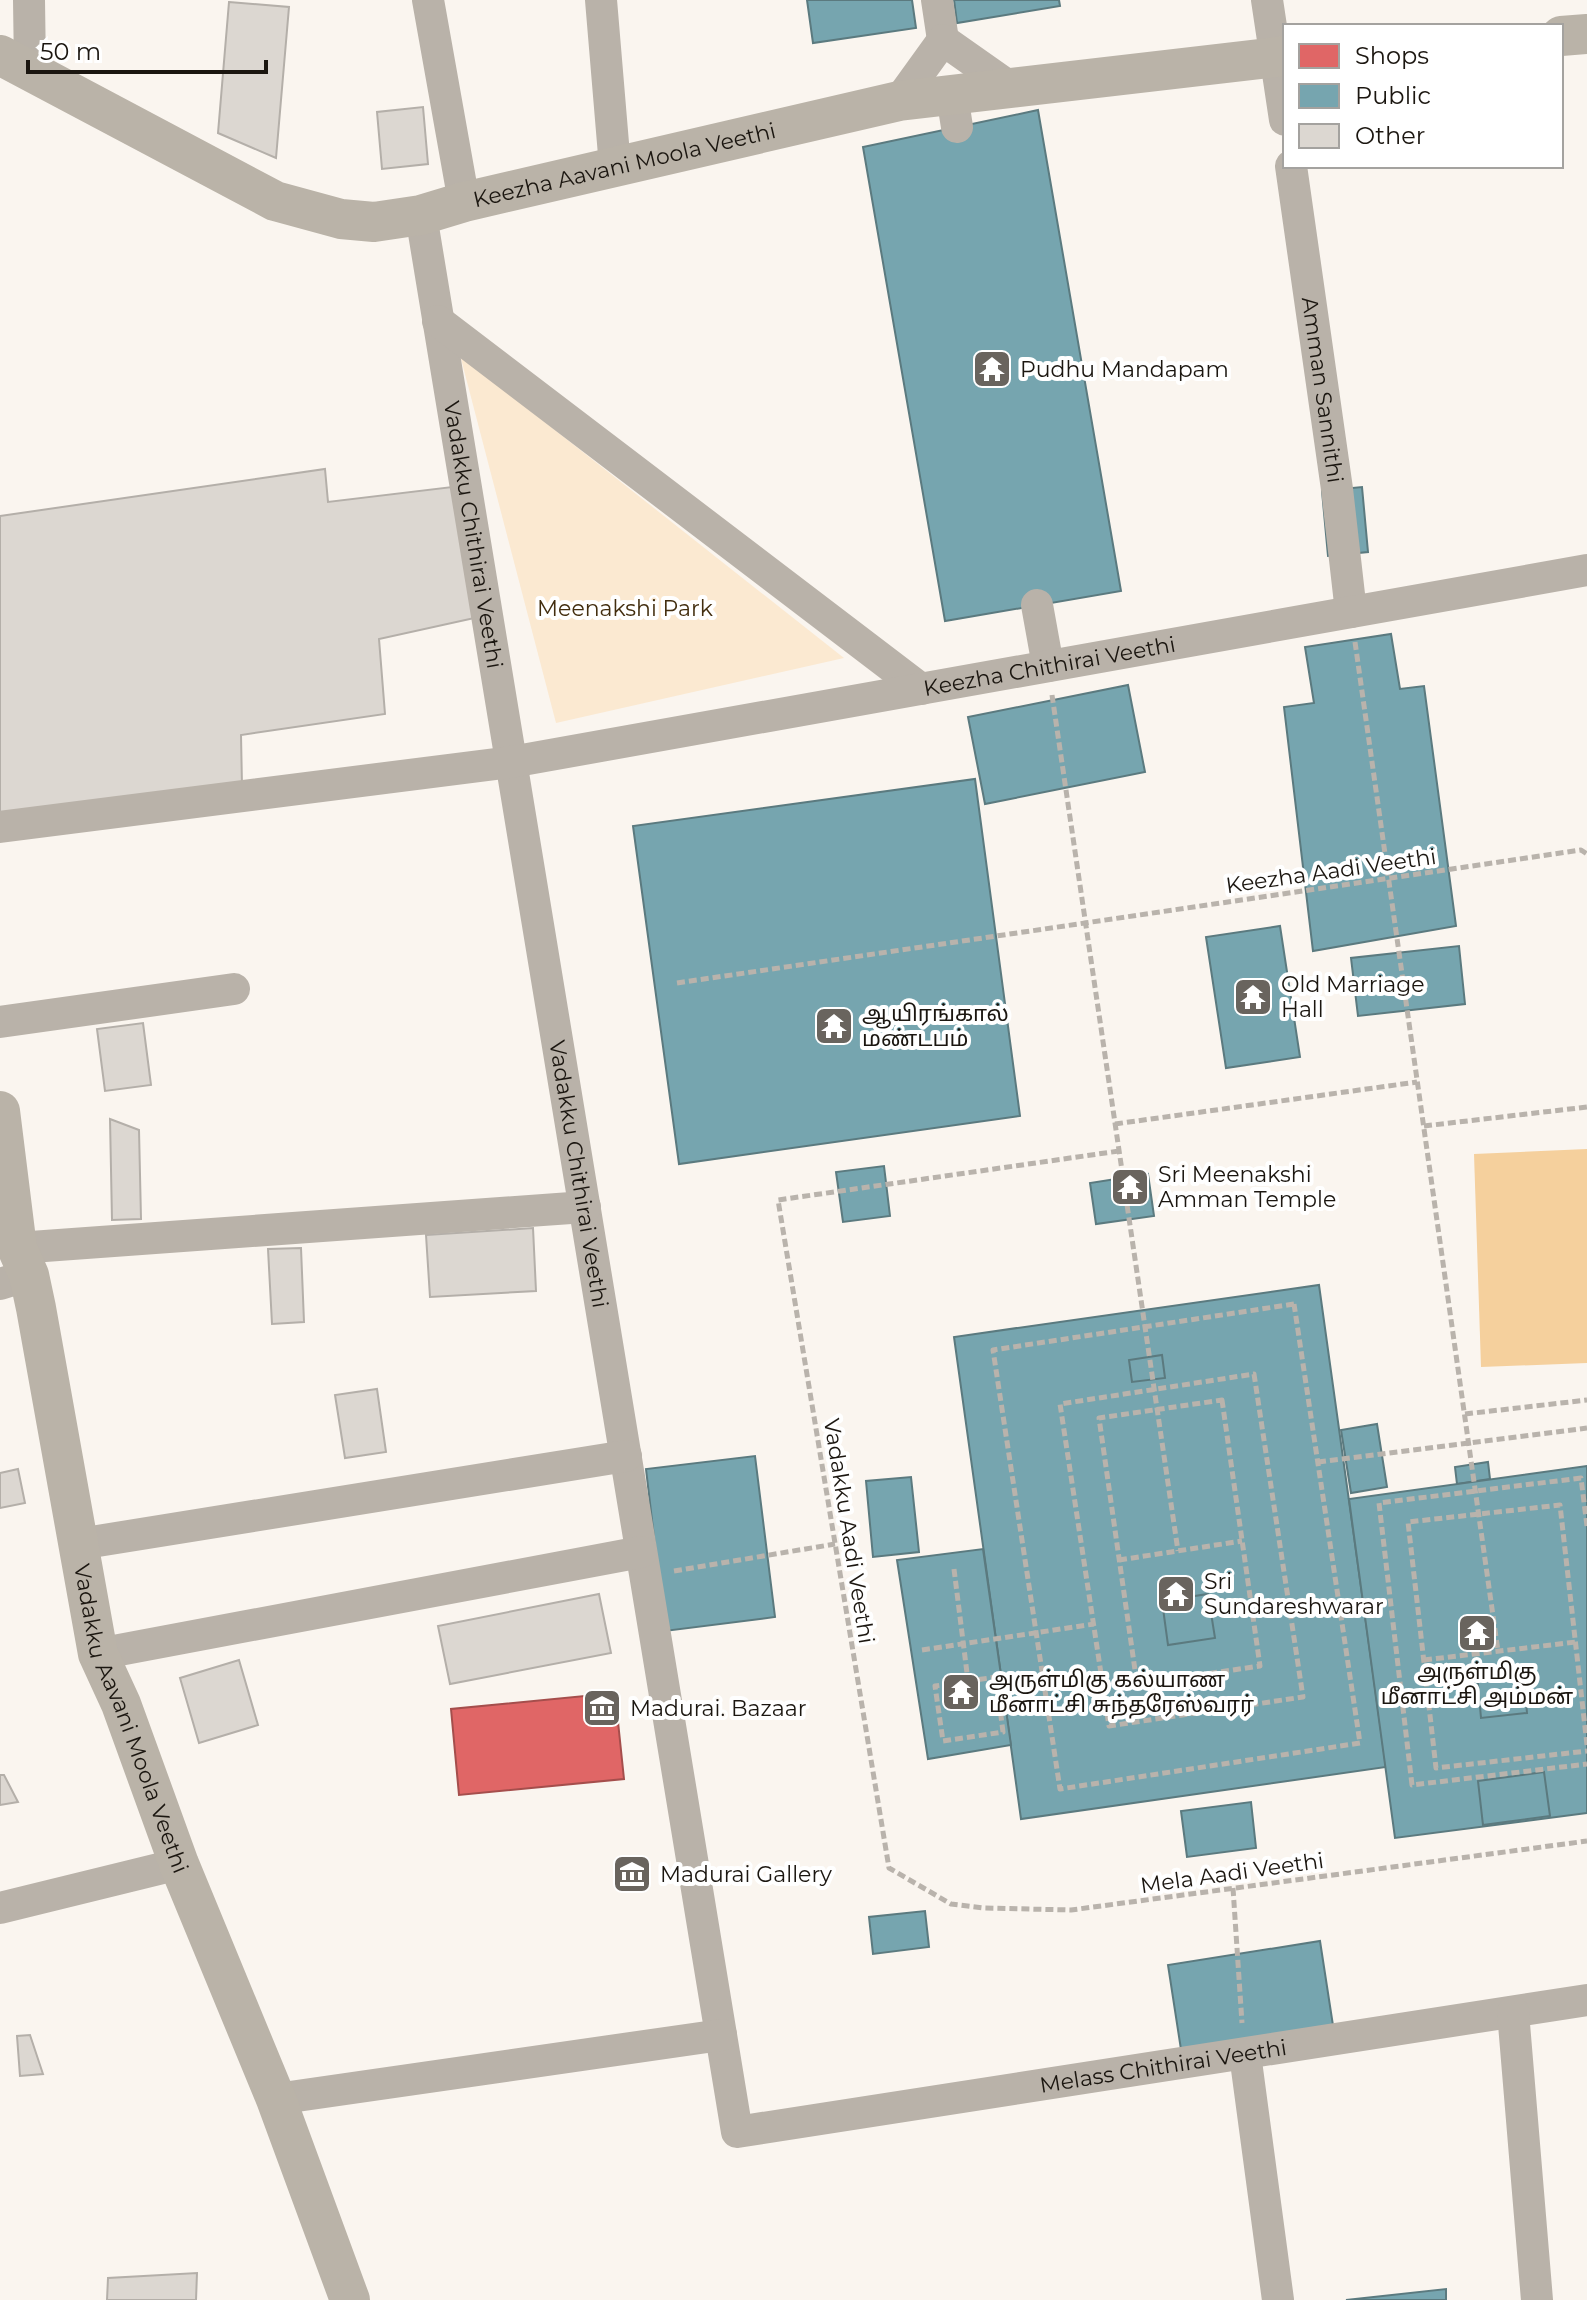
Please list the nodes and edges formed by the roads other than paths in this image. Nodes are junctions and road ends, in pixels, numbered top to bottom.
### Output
1 (29, 0) edge
2 (428, 0) edge
3 (601, 0) edge
4 (937, 0) edge
5 (1267, 0) edge
6 (1587, 34) edge
7 (1563, 36) edge
8 (943, 40) junction
9 (1281, 57) edge
10 (15, 62) edge
11 (1011, 88) junction
12 (1283, 88) edge
13 (899, 101) junction
14 (615, 167) junction
15 (1291, 168) edge
16 (464, 202) junction
17 (421, 215) junction
18 (438, 321) junction
19 (1587, 570) edge
20 (1037, 605) dead end
21 (1351, 612) junction
22 (1048, 666) junction
23 (921, 689) junction
24 (511, 762) junction
25 (0, 827) edge
26 (234, 989) dead end
27 (0, 1022) edge
28 (0, 1111) edge
29 (585, 1207) junction
30 (15, 1269) edge
31 (626, 1456) junction
32 (79, 1544) junction
33 (643, 1564) junction
34 (98, 1654) junction
35 (179, 1864) junction
36 (0, 1908) edge
37 (1587, 2000) edge
38 (1513, 2012) junction
39 (721, 2035) junction
40 (1245, 2054) junction
41 (276, 2099) junction
42 (737, 2132) joint
43 (350, 2300) edge
44 (1278, 2300) edge
45 (1537, 2300) edge

1 - 10 street
2 - 16 street
3 - 14 street
4 - 8 street
5 - 9 street
6 - 7 main road
8 - 11 street
8 - 13 street
9 - 11 main road, Keezha Aavani Moola Veethi
9 - 12 street
10 - 17 main road, Keezha Aavani Moola Veethi
11 - 13 main road, Keezha Aavani Moola Veethi
13 - 14 main road, Keezha Aavani Moola Veethi
14 - 16 main road, Keezha Aavani Moola Veethi
15 - 21 street, Amman Sannithi
16 - 17 main road, Keezha Aavani Moola Veethi
17 - 18 street, Vadakku Chithirai Veethi
18 - 23 street
18 - 24 street, Vadakku Chithirai Veethi
19 - 21 street, Keezha Chithirai Veethi
20 - 22 street
21 - 22 street, Keezha Chithirai Veethi
22 - 23 street, Keezha Chithirai Veethi
23 - 24 street, Keezha Chithirai Veethi
24 - 25 street, Keezha Chithirai Veethi
24 - 29 street, Vadakku Chithirai Veethi
26 - 27 street
28 - 30 main road, Vadakku Aavani Moola Veethi
29 - 30 street
29 - 31 street, Vadakku Chithirai Veethi
30 - 32 main road, Vadakku Aavani Moola Veethi
31 - 32 street
31 - 33 street, Vadakku Chithirai Veethi
32 - 34 main road, Vadakku Aavani Moola Veethi
33 - 34 street
33 - 39 street, Vadakku Chithirai Veethi
34 - 35 main road, Vadakku Aavani Moola Veethi
35 - 36 street
35 - 41 main road, Vadakku Aavani Moola Veethi
37 - 38 street, Melass Chithirai Veethi
38 - 40 street, Melass Chithirai Veethi
38 - 45 street
39 - 41 street
39 - 42 street, Vadakku Chithirai Veethi
40 - 42 street, Melass Chithirai Veethi
40 - 44 street
41 - 43 main road, Vadakku Aavani Moola Veethi

